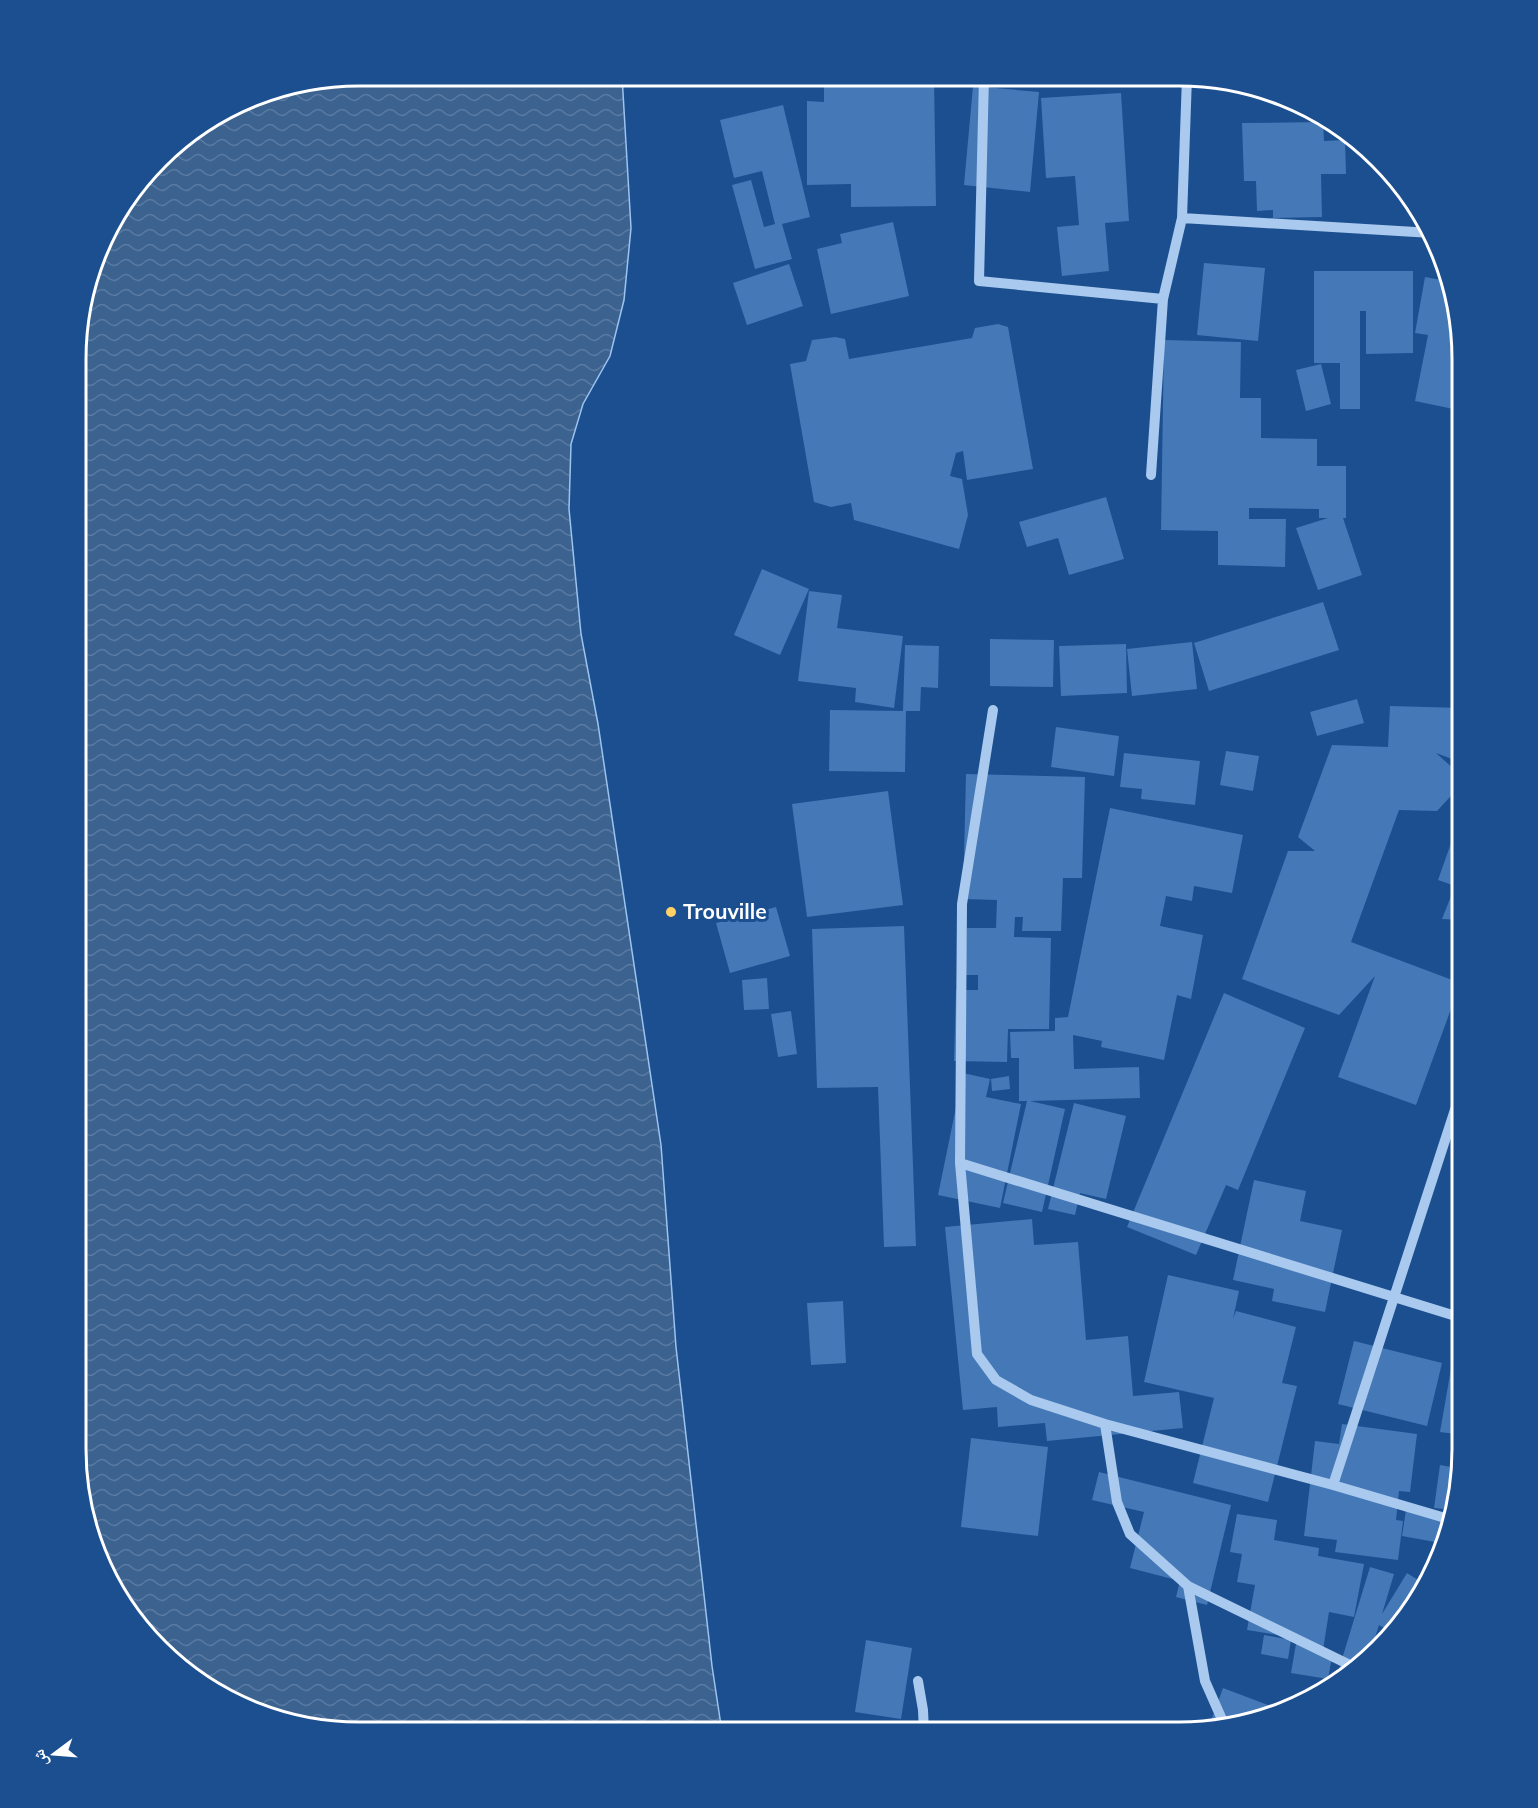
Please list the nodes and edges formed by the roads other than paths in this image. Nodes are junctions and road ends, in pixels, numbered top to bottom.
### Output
1 (984, 86) edge
2 (1186, 86) edge
3 (1182, 218) junction
4 (1421, 232) edge
5 (1163, 299) junction
6 (1151, 475) dead end
7 (993, 710) dead end
8 (1452, 1119) edge
9 (960, 1163) junction
10 (1394, 1297) junction
11 (1452, 1315) edge
12 (1105, 1424) junction
13 (1333, 1485) junction
14 (1444, 1518) edge
15 (1188, 1586) junction
16 (1348, 1664) edge
17 (918, 1681) dead end
18 (1222, 1719) edge
19 (924, 1722) edge

1 - 5 street
2 - 3 street
3 - 4 street
3 - 5 street
5 - 6 street
7 - 9 street
8 - 10 street
9 - 10 street
9 - 12 street
10 - 11 street
10 - 13 street
12 - 13 street
12 - 15 street
13 - 14 street
15 - 16 street
15 - 18 street
17 - 19 street

